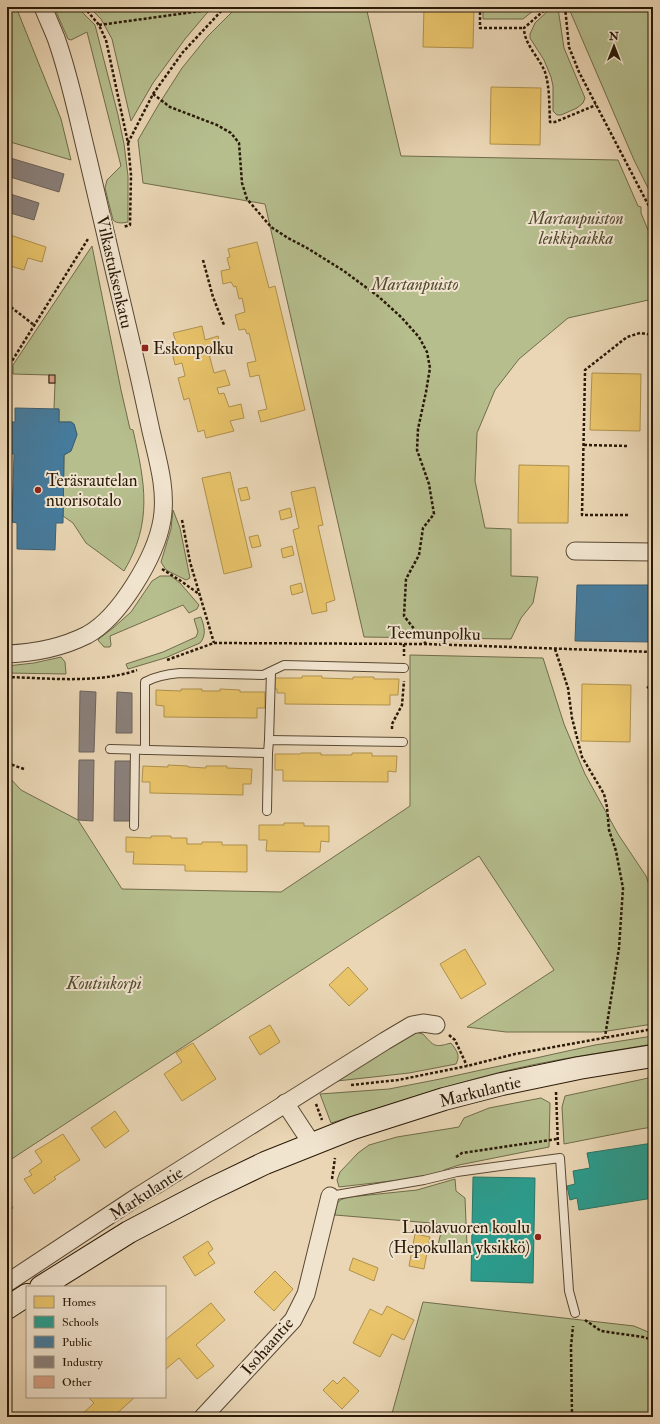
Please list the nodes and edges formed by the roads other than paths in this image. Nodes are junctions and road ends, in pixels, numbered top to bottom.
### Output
1 (43, 7) edge
2 (575, 551) dead end
3 (653, 552) edge
4 (7, 654) edge
5 (404, 668) road end
6 (271, 672) junction
7 (269, 740) junction
8 (403, 742) dead end
9 (110, 749) dead end
10 (135, 750) junction
11 (145, 750) junction
12 (268, 752) junction
13 (267, 811) dead end
14 (134, 826) dead end
15 (436, 1025) road end
16 (653, 1056) edge
17 (285, 1104) junction
18 (312, 1144) junction
19 (330, 1196) joint
20 (7, 1283) edge
21 (43, 1286) edge
22 (26, 1297) edge
23 (7, 1308) edge
24 (575, 1313) road end
25 (203, 1417) edge

1 - 4 street, Vilkastuksenkatu
2 - 3 street
5 - 6 lane
6 - 7 lane
6 - 11 lane
7 - 8 lane
7 - 12 lane
9 - 10 lane
10 - 11 lane
10 - 14 lane
11 - 12 lane
12 - 13 lane
15 - 17 street, Markulantie
16 - 18 main road, Markulantie
17 - 18 street
17 - 20 street, Markulantie
18 - 21 main road, Markulantie
19 - 24 lane
19 - 25 street, Isohaantie
22 - 23 main road

